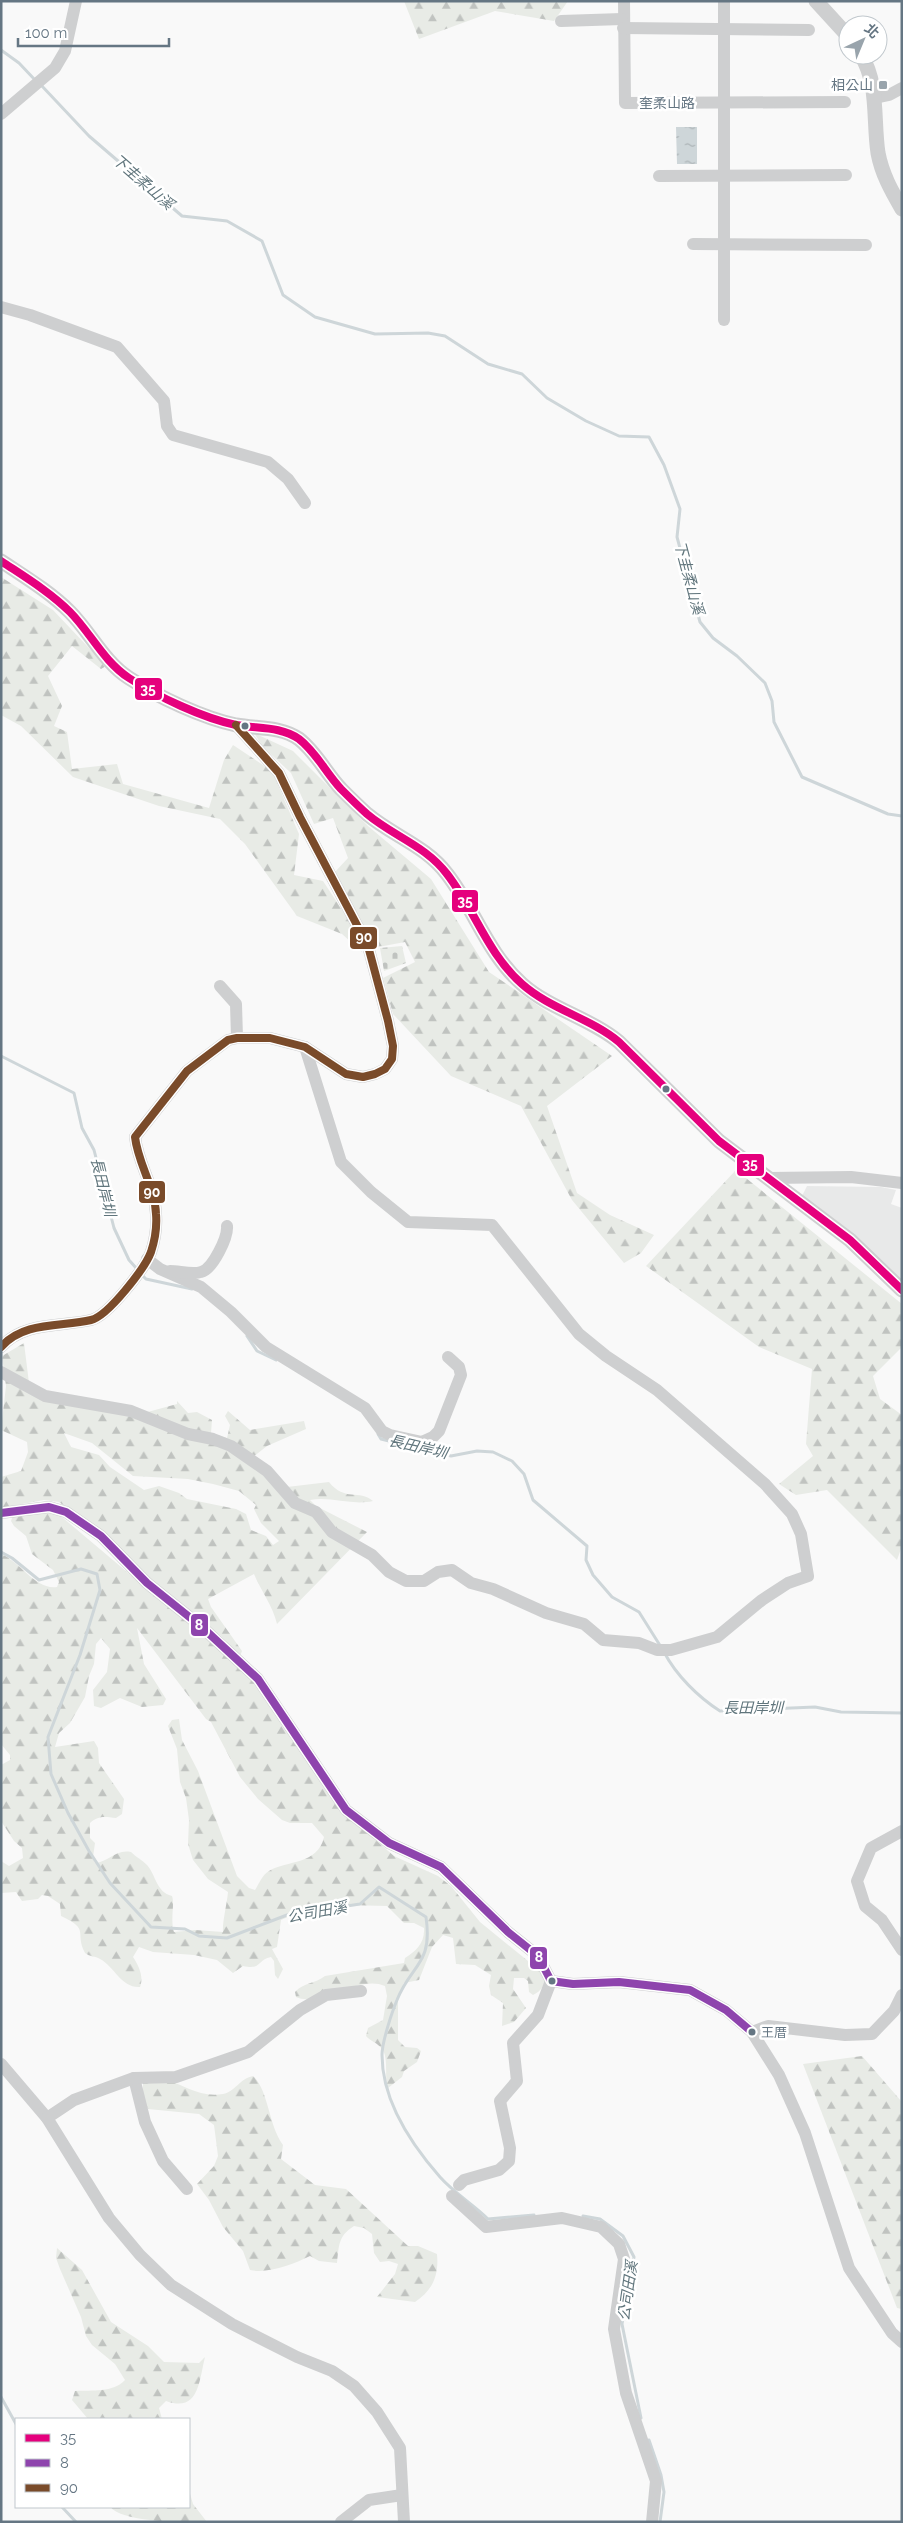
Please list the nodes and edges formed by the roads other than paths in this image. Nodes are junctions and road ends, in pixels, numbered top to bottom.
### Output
1 (76, 1) edge
2 (624, 1) edge
3 (724, 1) edge
4 (816, 1) edge
5 (561, 21) dead end
6 (623, 24) junction
7 (838, 25) edge
8 (724, 30) junction
9 (809, 30) dead end
10 (864, 65) edge
11 (902, 88) edge
12 (875, 98) junction
13 (724, 102) junction
14 (845, 102) dead end
15 (1, 114) edge
16 (846, 175) dead end
17 (659, 176) dead end
18 (724, 176) junction
19 (902, 209) edge
20 (693, 244) dead end
21 (724, 244) junction
22 (866, 246) dead end
23 (1, 307) edge
24 (724, 320) dead end
25 (305, 503) dead end
26 (1, 561) edge
27 (236, 725) junction
28 (220, 986) dead end
29 (237, 1038) junction
30 (305, 1047) junction
31 (769, 1178) junction
32 (902, 1183) edge
33 (227, 1226) dead end
34 (145, 1261) junction
35 (160, 1269) junction
36 (902, 1290) edge
37 (1, 1347) edge
38 (448, 1357) dead end
39 (1, 1372) edge
40 (1, 1513) edge
41 (902, 1831) edge
42 (902, 1950) edge
43 (551, 1981) junction
44 (361, 1992) dead end
45 (902, 1995) edge
46 (752, 2032) junction
47 (1, 2064) edge
48 (134, 2078) junction
49 (47, 2118) junction
50 (459, 2185) dead end
51 (187, 2189) dead end
52 (452, 2196) dead end
53 (902, 2342) edge
54 (402, 2495) junction
55 (341, 2522) edge
56 (404, 2522) edge
57 (652, 2522) edge

1 - 15 street
2 - 6 street, 奎柔山路
3 - 8 street
4 - 7 street
5 - 6 street
6 - 8 street
6 - 13 street, 奎柔山路
8 - 9 street
8 - 13 street
10 - 12 street
11 - 12 street
12 - 19 street
13 - 14 street, 奎柔山路
13 - 18 street
16 - 18 street
17 - 18 street
18 - 21 street
20 - 21 street
21 - 22 street
21 - 24 street
23 - 25 street
26 - 27 street
27 - 30 street
27 - 31 street
28 - 29 street
29 - 30 street
29 - 34 street
30 - 39 street
31 - 32 street
31 - 36 street
33 - 35 street
34 - 35 street
34 - 37 street
35 - 38 street
40 - 43 street
41 - 42 street
43 - 46 street
43 - 50 street
44 - 48 street
45 - 46 street
46 - 53 street
47 - 49 street
48 - 49 street
48 - 51 street
49 - 54 street
52 - 57 street
54 - 55 street
54 - 56 street

